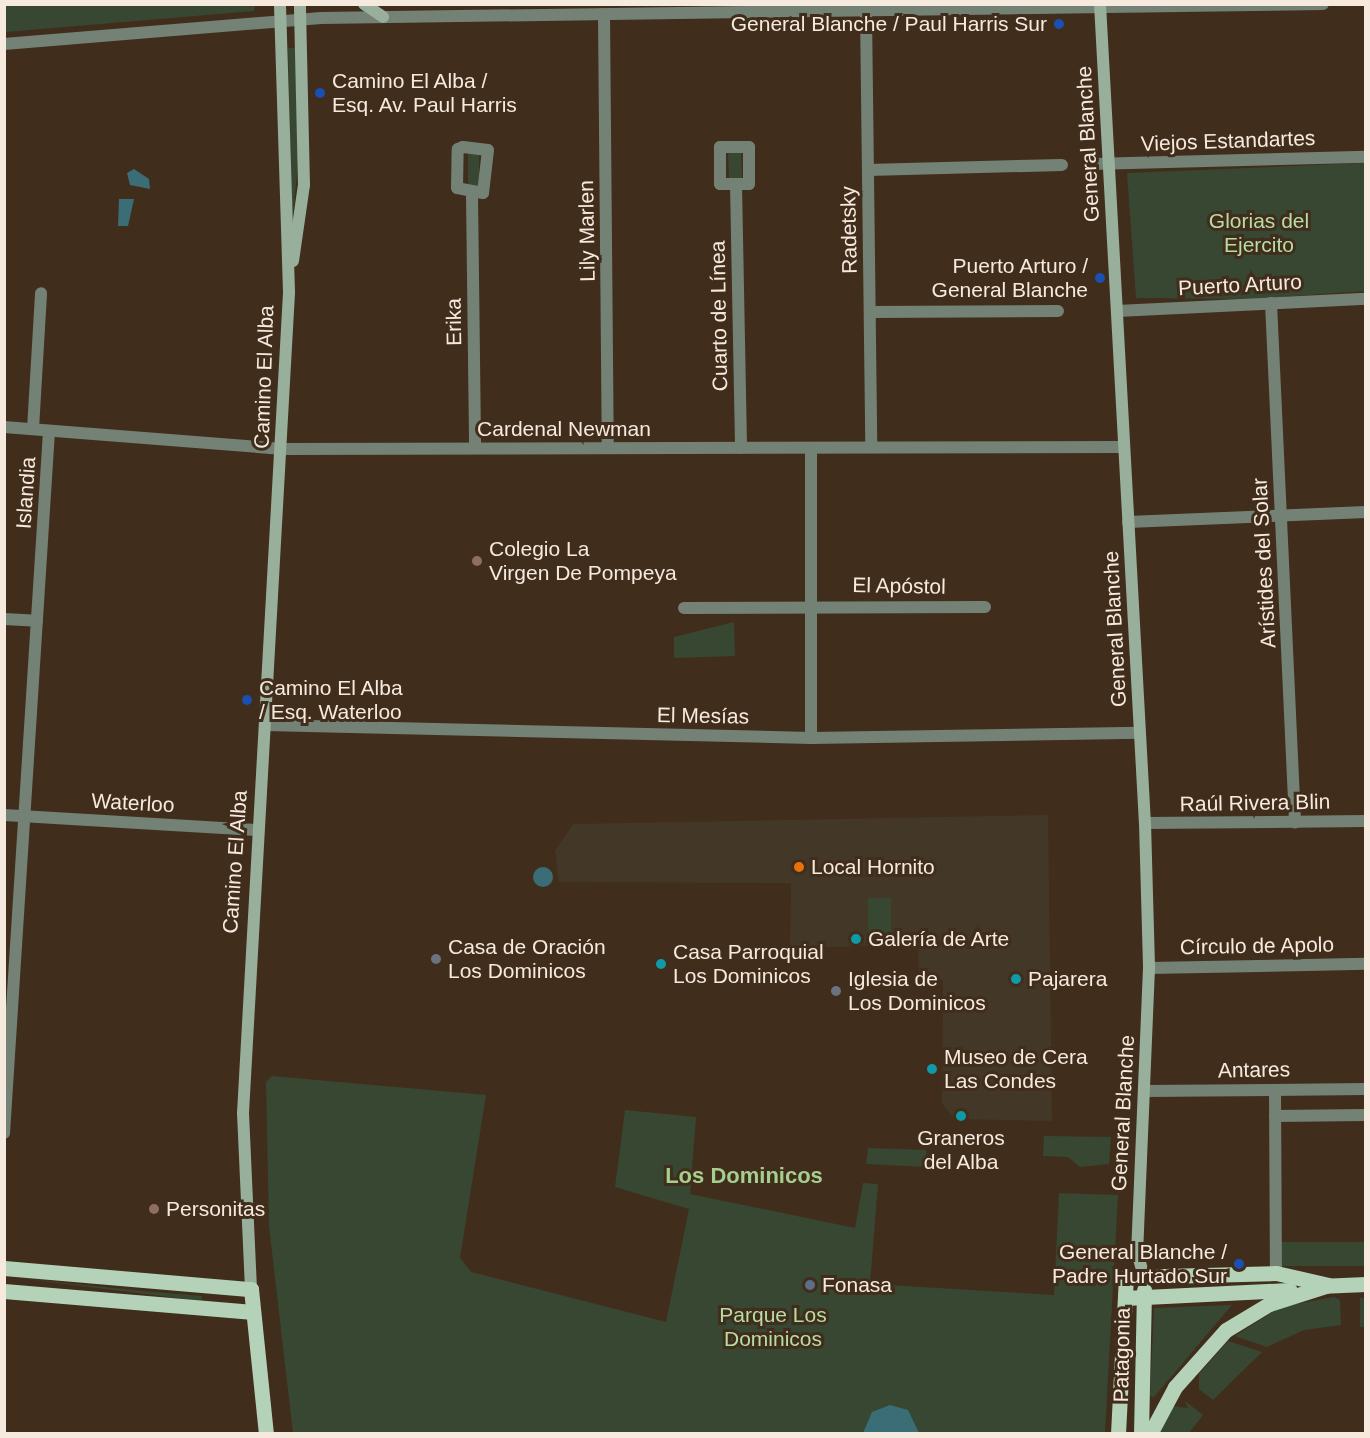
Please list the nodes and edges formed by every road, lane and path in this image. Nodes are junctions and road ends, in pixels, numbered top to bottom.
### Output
1 (280, 4) edge
2 (300, 4) edge
3 (364, 4) edge
4 (1323, 4) edge
5 (1100, 7) edge
6 (866, 12) junction
7 (604, 14) junction
8 (383, 17) junction
9 (301, 20) junction
10 (281, 21) junction
11 (4, 45) edge
12 (1365, 157) edge
13 (1092, 164) dead end
14 (1108, 164) junction
15 (1062, 165) dead end
16 (868, 170) junction
17 (736, 184) dead end
18 (472, 194) dead end
19 (289, 292) junction
20 (41, 293) dead end
21 (1365, 299) edge
22 (1271, 303) junction
23 (1058, 311) dead end
24 (1117, 311) junction
25 (870, 312) junction
26 (4, 427) edge
27 (33, 429) junction
28 (49, 430) junction
29 (871, 447) junction
30 (1124, 447) junction
31 (475, 448) junction
32 (608, 448) junction
33 (741, 448) junction
34 (811, 448) junction
35 (283, 449) junction
36 (1365, 512) edge
37 (1281, 515) junction
38 (1128, 522) junction
39 (811, 605) junction
40 (986, 607) dead end
41 (684, 608) dead end
42 (4, 620) edge
43 (37, 621) junction
44 (265, 725) junction
45 (1140, 733) junction
46 (811, 738) junction
47 (4, 815) edge
48 (25, 816) junction
49 (1365, 821) edge
50 (1295, 822) junction
51 (1145, 823) junction
52 (258, 830) junction
53 (1365, 964) edge
54 (1149, 968) junction
55 (7, 1036) edge
56 (1365, 1089) edge
57 (1275, 1090) junction
58 (1144, 1091) junction
59 (1365, 1115) edge
60 (1275, 1116) junction
61 (4, 1133) edge
62 (1137, 1252) junction
63 (4, 1268) edge
64 (1276, 1273) junction
65 (1144, 1276) junction
66 (1126, 1277) junction
67 (1365, 1284) edge
68 (1329, 1285) junction
69 (251, 1289) junction
70 (4, 1291) edge
71 (1125, 1298) junction
72 (1144, 1298) junction
73 (253, 1312) junction
74 (266, 1434) edge
75 (1118, 1434) edge
76 (1141, 1434) edge
77 (1150, 1434) edge

1 - 10 main road, Camino El Alba
2 - 9 main road, Camino El Alba
3 - 8 main road
4 - 5 street
5 - 6 street
5 - 14 main road, General Blanche
6 - 7 street
6 - 16 street, Radetsky
7 - 8 street
7 - 32 street, Lily Marlen
8 - 9 street
9 - 10 street
9 - 19 main road, Camino El Alba
10 - 11 street
10 - 19 main road, Camino El Alba
12 - 14 street, Viejos Estandartes
13 - 14 street, Viejos Estandartes
14 - 24 main road, General Blanche
15 - 16 street
16 - 25 street, Radetsky
17 - 33 street, Cuarto de Línea
18 - 31 street, Erika
19 - 35 main road, Camino El Alba
20 - 27 street
21 - 22 street, Puerto Arturo
22 - 24 street, Puerto Arturo
22 - 37 street, Arístides del Solar
23 - 25 street
24 - 30 main road, General Blanche
25 - 29 street, Radetsky
26 - 27 street, Cardenal Newman
27 - 28 street, Cardenal Newman
28 - 35 street, Cardenal Newman
28 - 43 street, Islandia
29 - 30 street, Cardenal Newman
29 - 34 street, Cardenal Newman
30 - 38 main road, General Blanche
31 - 32 street, Cardenal Newman
31 - 35 street, Cardenal Newman
32 - 33 street, Cardenal Newman
33 - 34 street, Cardenal Newman
34 - 39 street
35 - 44 main road, Camino El Alba
36 - 37 street
37 - 38 street
37 - 50 street, Arístides del Solar
38 - 45 main road, General Blanche
39 - 40 street, El Apóstol
39 - 41 street, El Apóstol
39 - 46 street
42 - 43 street
43 - 48 street, Islandia
44 - 46 street, El Mesías
44 - 52 main road, Camino El Alba
45 - 46 street, El Mesías
45 - 51 main road, General Blanche
47 - 48 street, Waterloo
48 - 52 street, Waterloo
48 - 55 street, Islandia
49 - 50 street, Raúl Rivera Blin
50 - 51 street, Raúl Rivera Blin
51 - 54 main road, General Blanche
52 - 69 main road, Camino El Alba
53 - 54 street, Círculo de Apolo
54 - 58 main road, General Blanche
55 - 61 street, Islandia
56 - 57 street, Antares
57 - 58 street, Antares
57 - 60 street
58 - 62 main road, General Blanche
59 - 60 street
60 - 64 street
62 - 65 main road, General Blanche
62 - 66 main road, General Blanche
63 - 69 main road
64 - 65 main road
64 - 68 main road
65 - 66 main road
65 - 72 main road, Patagonia
66 - 71 main road, Patagonia
67 - 68 main road
68 - 72 main road
68 - 77 main road
69 - 73 main road, Camino El Alba
70 - 73 main road
71 - 72 main road
71 - 75 main road, Patagonia
72 - 76 main road, Patagonia
73 - 74 main road, Camino El Alba

